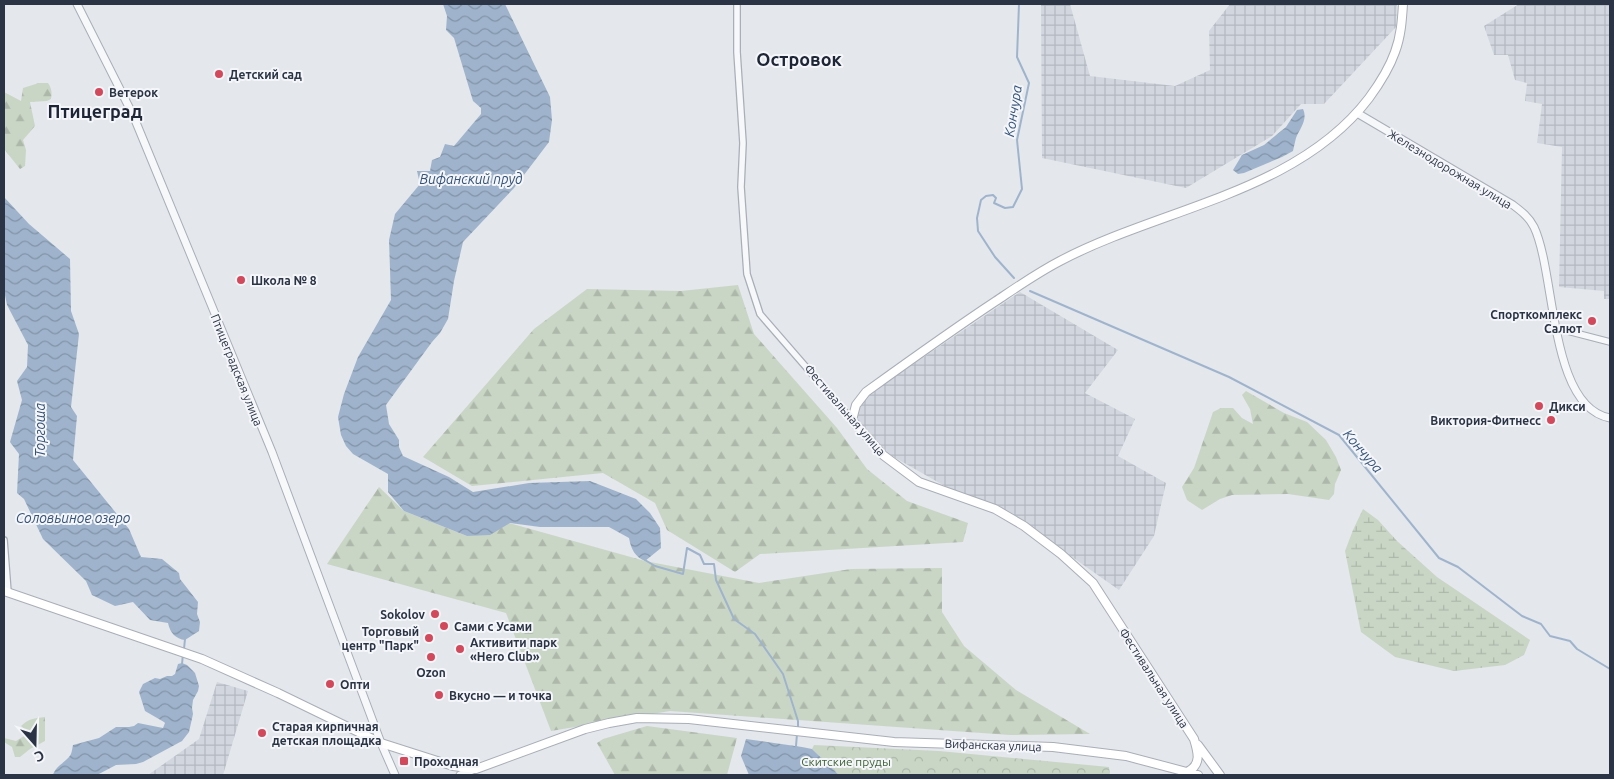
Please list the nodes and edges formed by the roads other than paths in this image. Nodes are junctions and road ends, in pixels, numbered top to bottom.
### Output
1 (77, 4) edge
2 (737, 4) edge
3 (1403, 4) edge
4 (1357, 113) junction
5 (1556, 328) junction
6 (1610, 342) edge
7 (1610, 418) edge
8 (852, 420) junction
9 (4, 540) edge
10 (6, 592) edge
11 (1194, 739) junction
12 (381, 743) junction
13 (476, 769) junction
14 (1187, 772) junction
15 (395, 775) edge
16 (460, 775) edge
17 (1198, 775) edge
18 (1220, 775) edge

1 - 12 street, Птицеградская улица
2 - 8 street, Фестивальная улица
3 - 4 main road
4 - 5 street, Железнодорожная улица
4 - 8 main road
5 - 6 street
5 - 7 street, Железнодорожная улица
8 - 11 main road, Фестивальная улица
9 - 10 street
10 - 12 main road
11 - 14 main road, Фестивальная улица
11 - 18 main road
12 - 13 main road
12 - 15 street, Птицеградская улица
13 - 14 main road, Вифанская улица
13 - 16 street
14 - 17 main road, Вифанская улица

